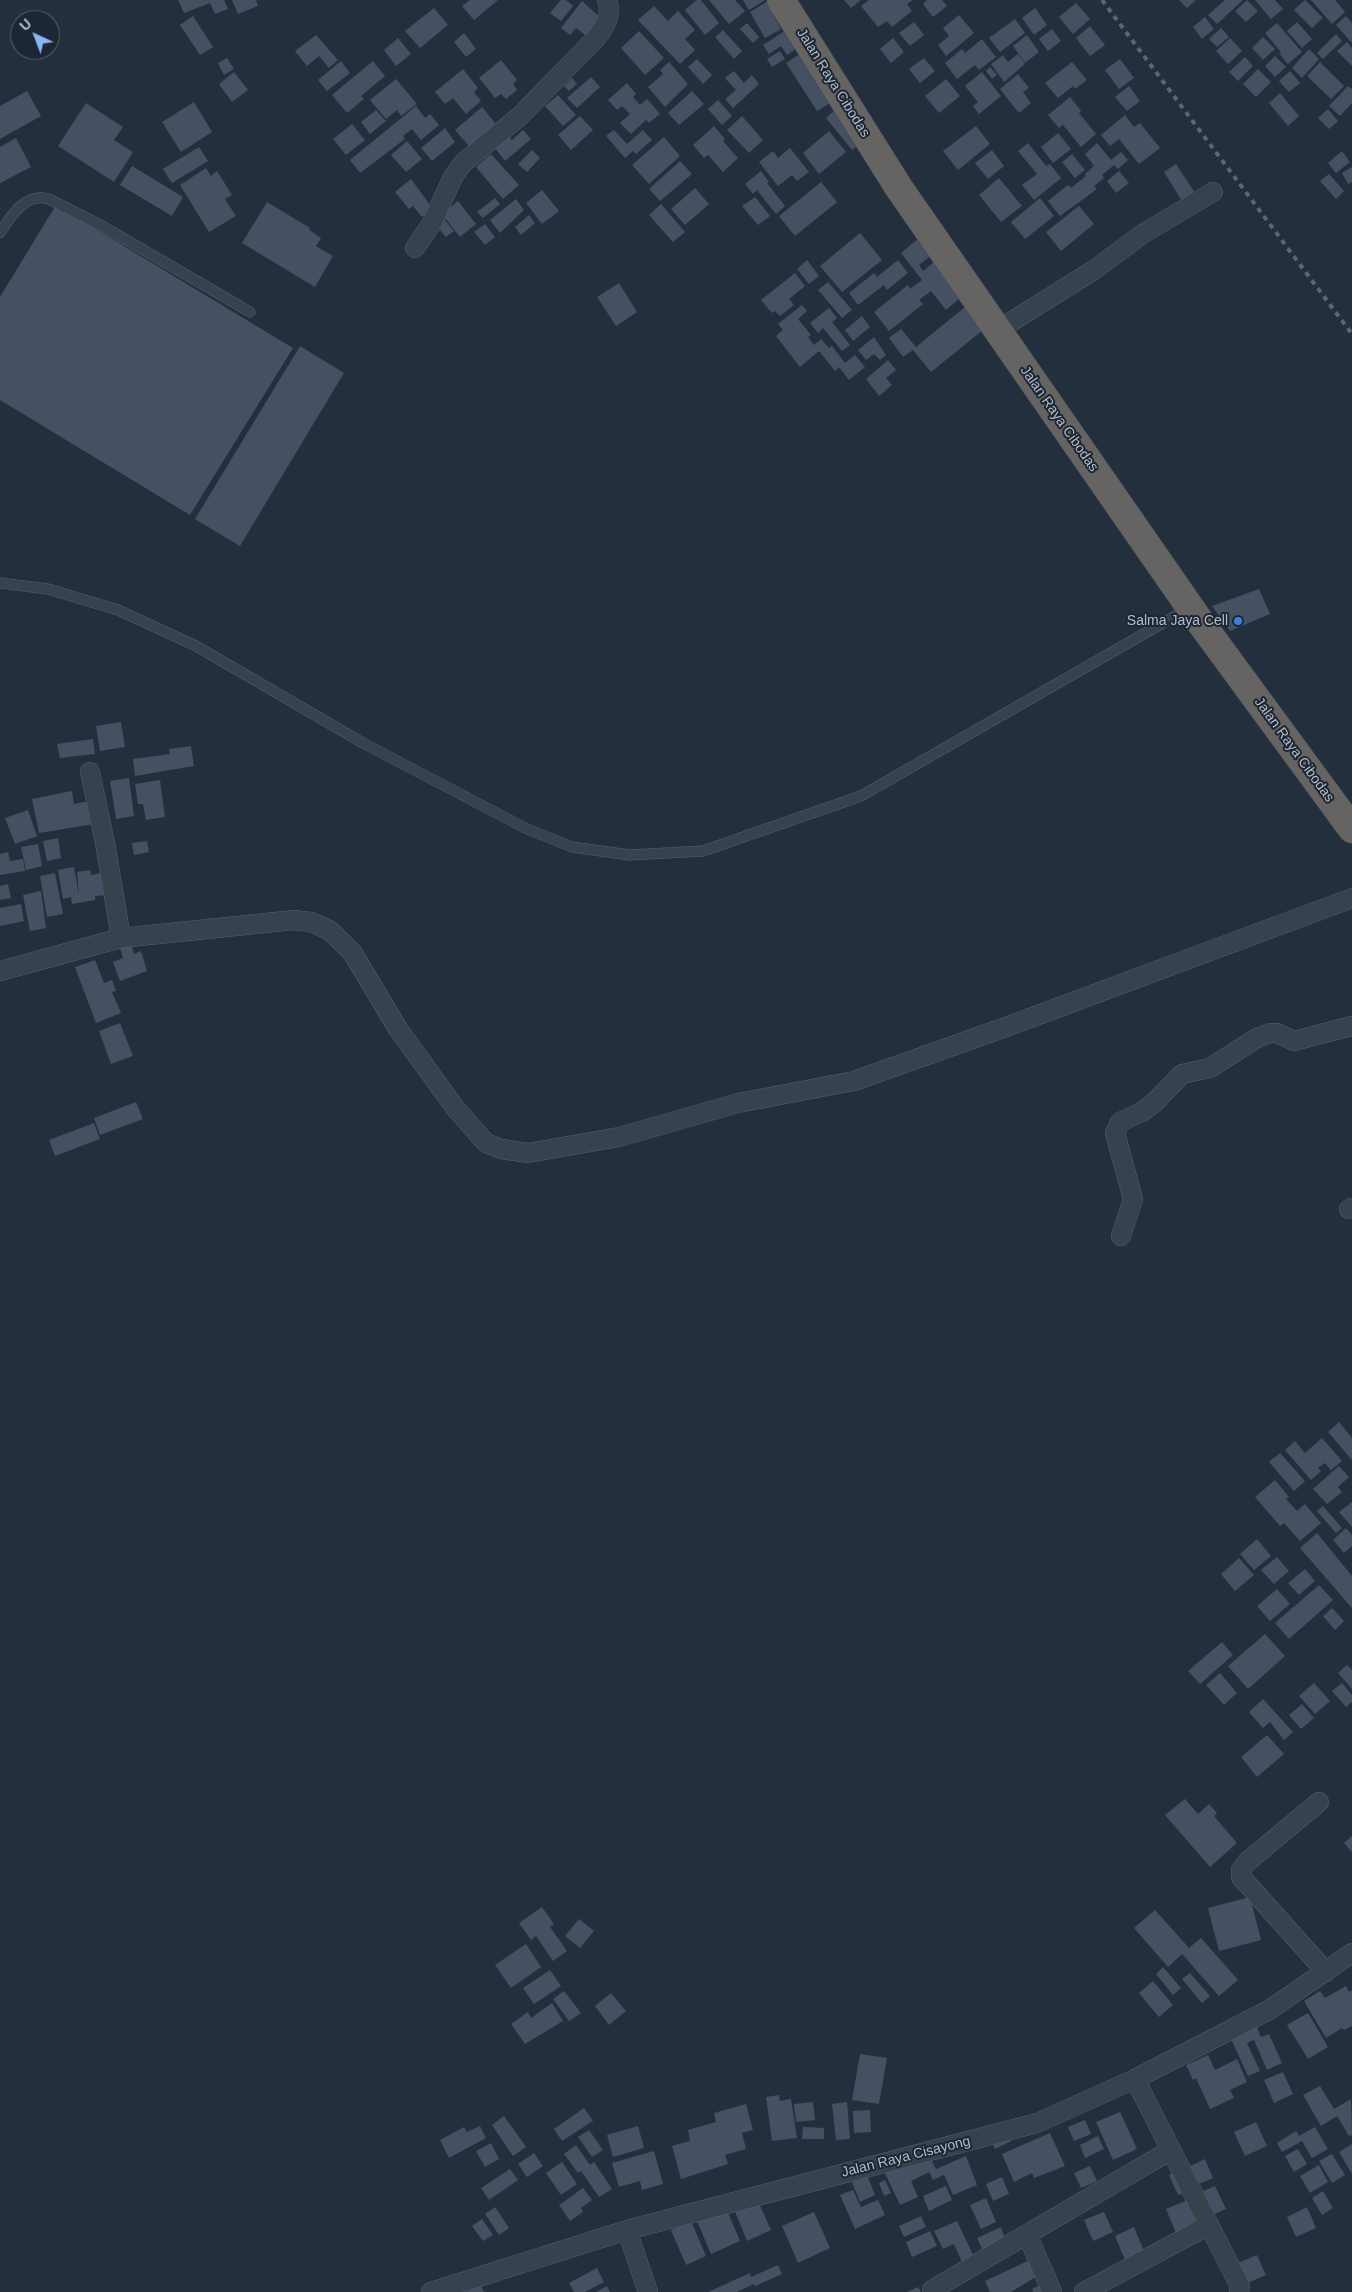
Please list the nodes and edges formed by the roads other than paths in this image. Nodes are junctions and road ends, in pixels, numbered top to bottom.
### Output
1 (607, 0) edge
2 (781, 0) edge
3 (1213, 192) dead end
4 (0, 233) edge
5 (415, 248) dead end
6 (250, 312) dead end
7 (998, 330) junction
8 (0, 583) edge
9 (1190, 607) junction
10 (90, 772) dead end
11 (1352, 829) edge
12 (1352, 898) edge
13 (120, 938) junction
14 (0, 971) edge
15 (1352, 1026) edge
16 (1121, 1236) dead end
17 (1319, 1802) dead end
18 (1352, 1953) edge
19 (1326, 1972) junction
20 (1135, 2079) junction
21 (1171, 2150) junction
22 (1209, 2224) junction
23 (627, 2230) junction
24 (1027, 2234) junction
25 (932, 2290) dead end
26 (431, 2292) edge
27 (648, 2292) edge
28 (1052, 2292) edge
29 (1084, 2292) edge
30 (1239, 2292) edge

1 - 5 street
2 - 7 highway, Jalan Raya Cibodas
3 - 7 street
4 - 6 lane
7 - 9 highway, Jalan Raya Cibodas
8 - 9 lane
9 - 11 highway, Jalan Raya Cibodas
10 - 13 street
12 - 13 street
13 - 14 street
15 - 16 street
17 - 19 street
18 - 19 street, Jalan Raya Cisayong
19 - 20 street, Jalan Raya Cisayong
20 - 21 street
20 - 23 street, Jalan Raya Cisayong
21 - 22 street
21 - 24 street
22 - 29 street
22 - 30 street
23 - 26 street, Jalan Raya Cisayong
23 - 27 street
24 - 25 street
24 - 28 street

